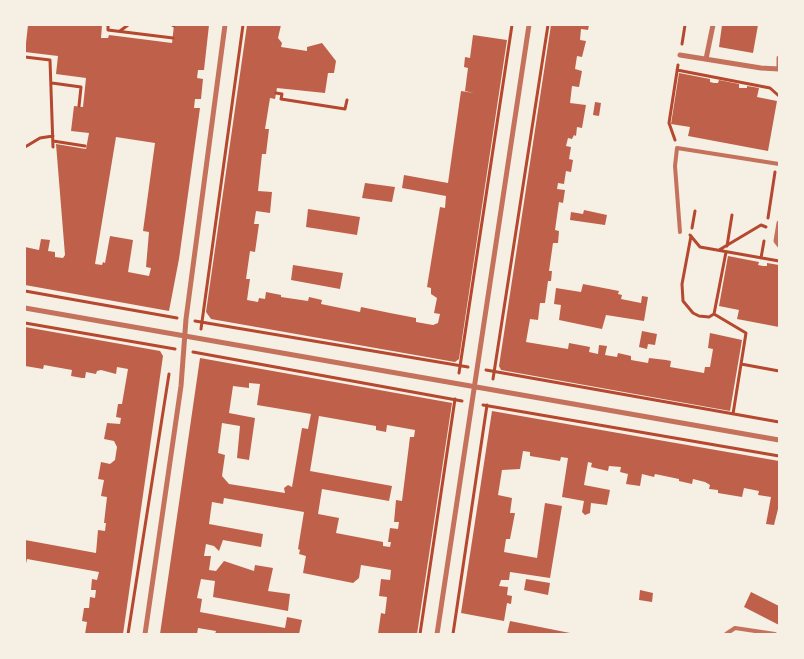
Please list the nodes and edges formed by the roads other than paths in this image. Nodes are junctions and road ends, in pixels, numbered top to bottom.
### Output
1 (226, 25) edge
2 (529, 25) edge
3 (713, 25) edge
4 (680, 55) road end
5 (779, 58) edge
6 (706, 59) junction
7 (779, 69) edge
8 (778, 164) edge
9 (779, 223) edge
10 (680, 232) dead end
11 (779, 245) edge
12 (25, 308) edge
13 (185, 334) junction
14 (475, 386) junction
15 (779, 440) edge
16 (145, 634) edge
17 (437, 634) edge
18 (726, 634) edge
19 (776, 634) edge

1 - 13 street
2 - 14 street
3 - 6 street
4 - 6 street
5 - 7 street
6 - 7 street
8 - 10 lane
9 - 11 street
12 - 13 street
13 - 14 street
13 - 16 street
14 - 15 street
14 - 17 street
18 - 19 lane

